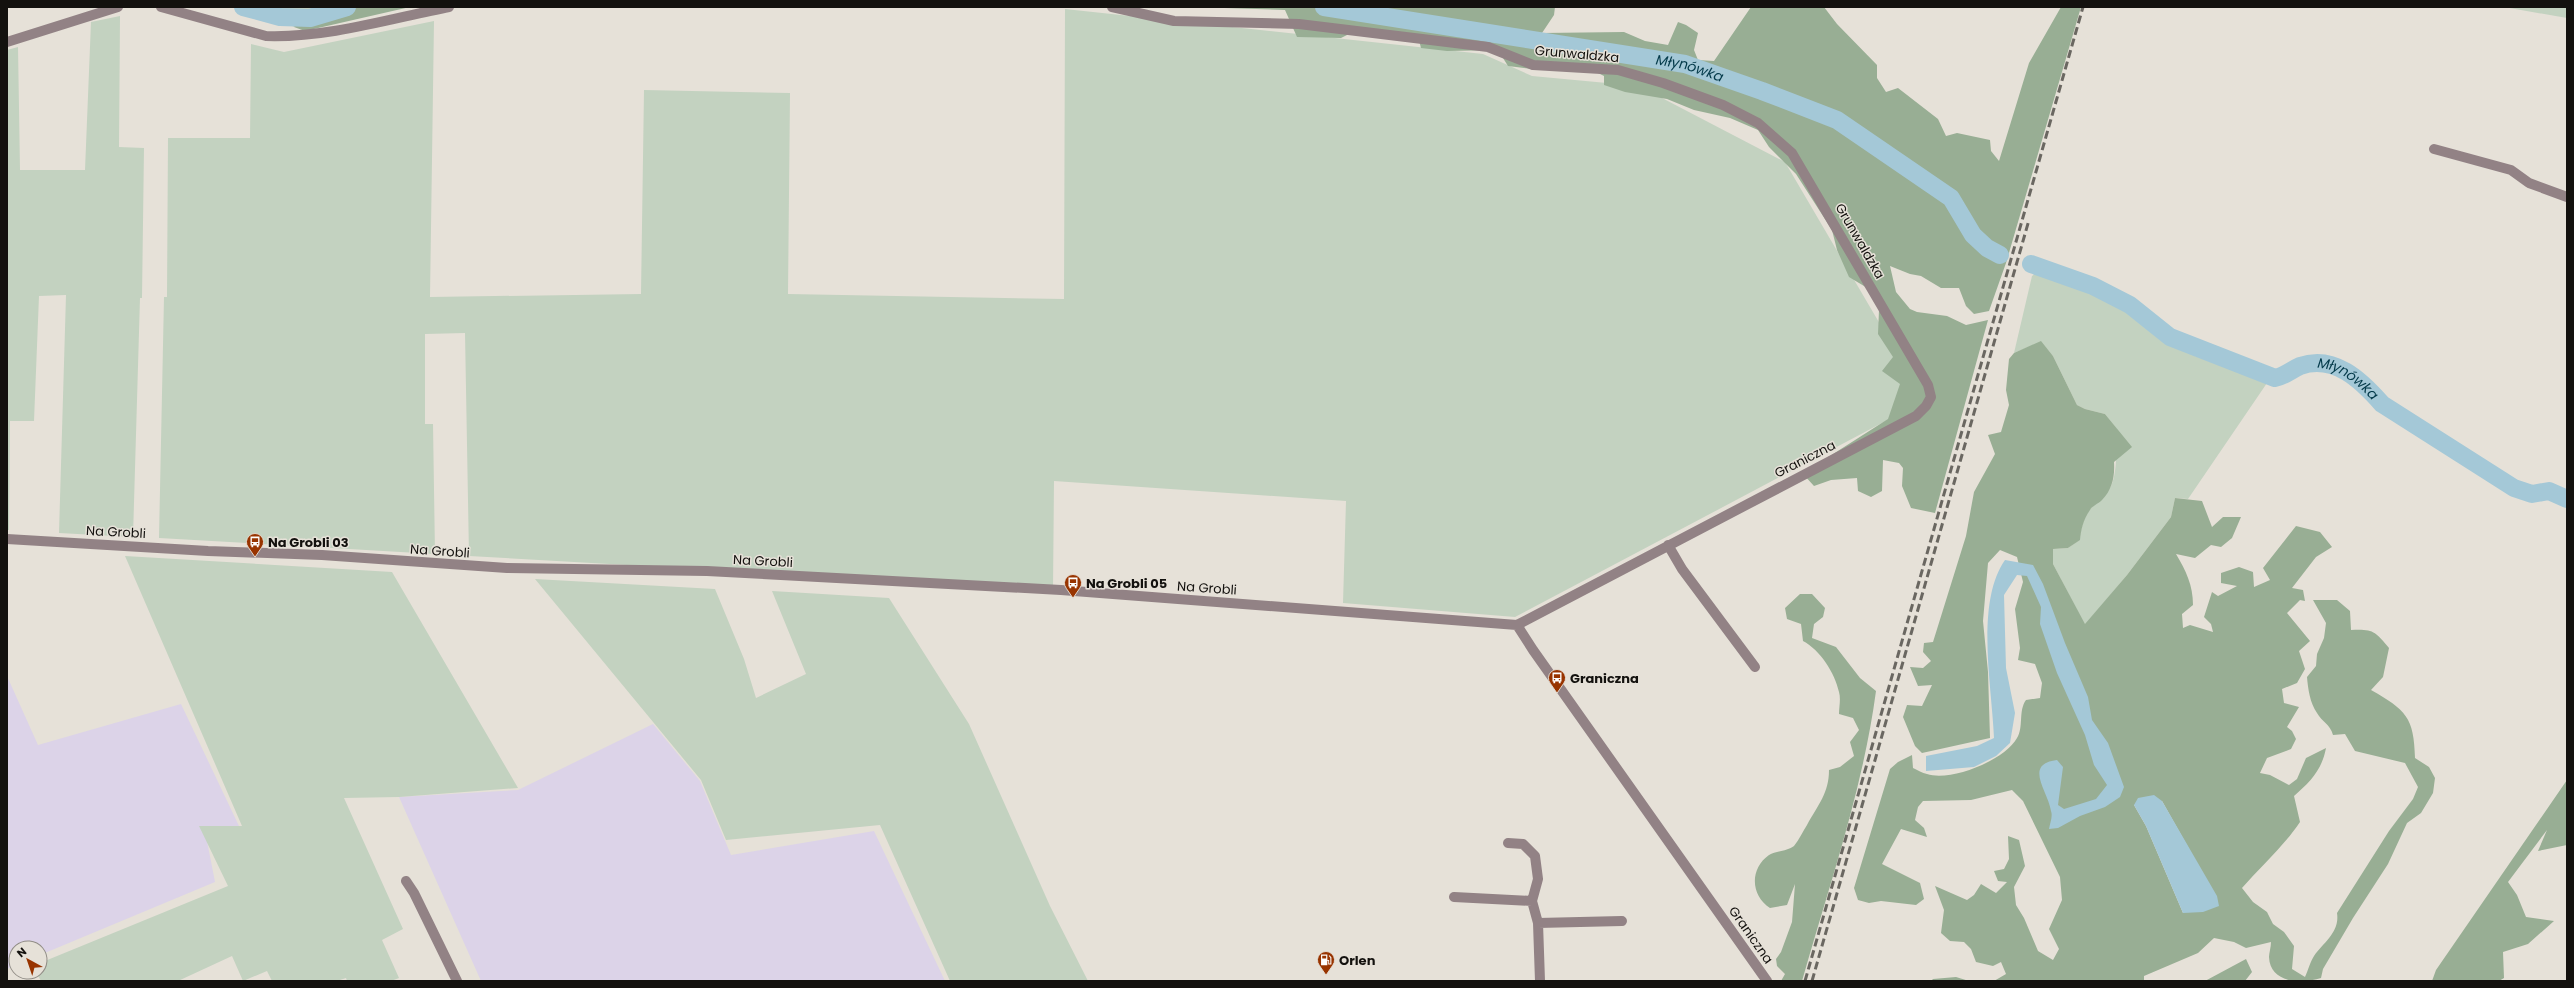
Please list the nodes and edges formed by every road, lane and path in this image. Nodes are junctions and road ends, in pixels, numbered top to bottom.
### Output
1 (118, 7) edge
2 (161, 7) edge
3 (449, 7) edge
4 (1112, 7) edge
5 (7, 42) edge
6 (2434, 149) dead end
7 (2567, 197) edge
8 (1916, 416) joint
9 (7, 539) edge
10 (1668, 545) junction
11 (1517, 625) junction
12 (1755, 667) dead end
13 (1508, 843) dead end
14 (406, 881) dead end
15 (1454, 897) dead end
16 (1532, 901) junction
17 (1622, 921) dead end
18 (1538, 923) junction
19 (457, 981) edge
20 (1540, 981) edge
21 (1767, 981) edge

1 - 5 street
2 - 3 street
4 - 8 street, Grunwaldzka
6 - 7 street
8 - 10 street, Graniczna
9 - 11 street, Na Grobli
10 - 11 street, Graniczna
10 - 12 street
11 - 21 street, Graniczna
13 - 16 street
14 - 19 street
15 - 16 street
16 - 18 street
17 - 18 street
18 - 20 street

